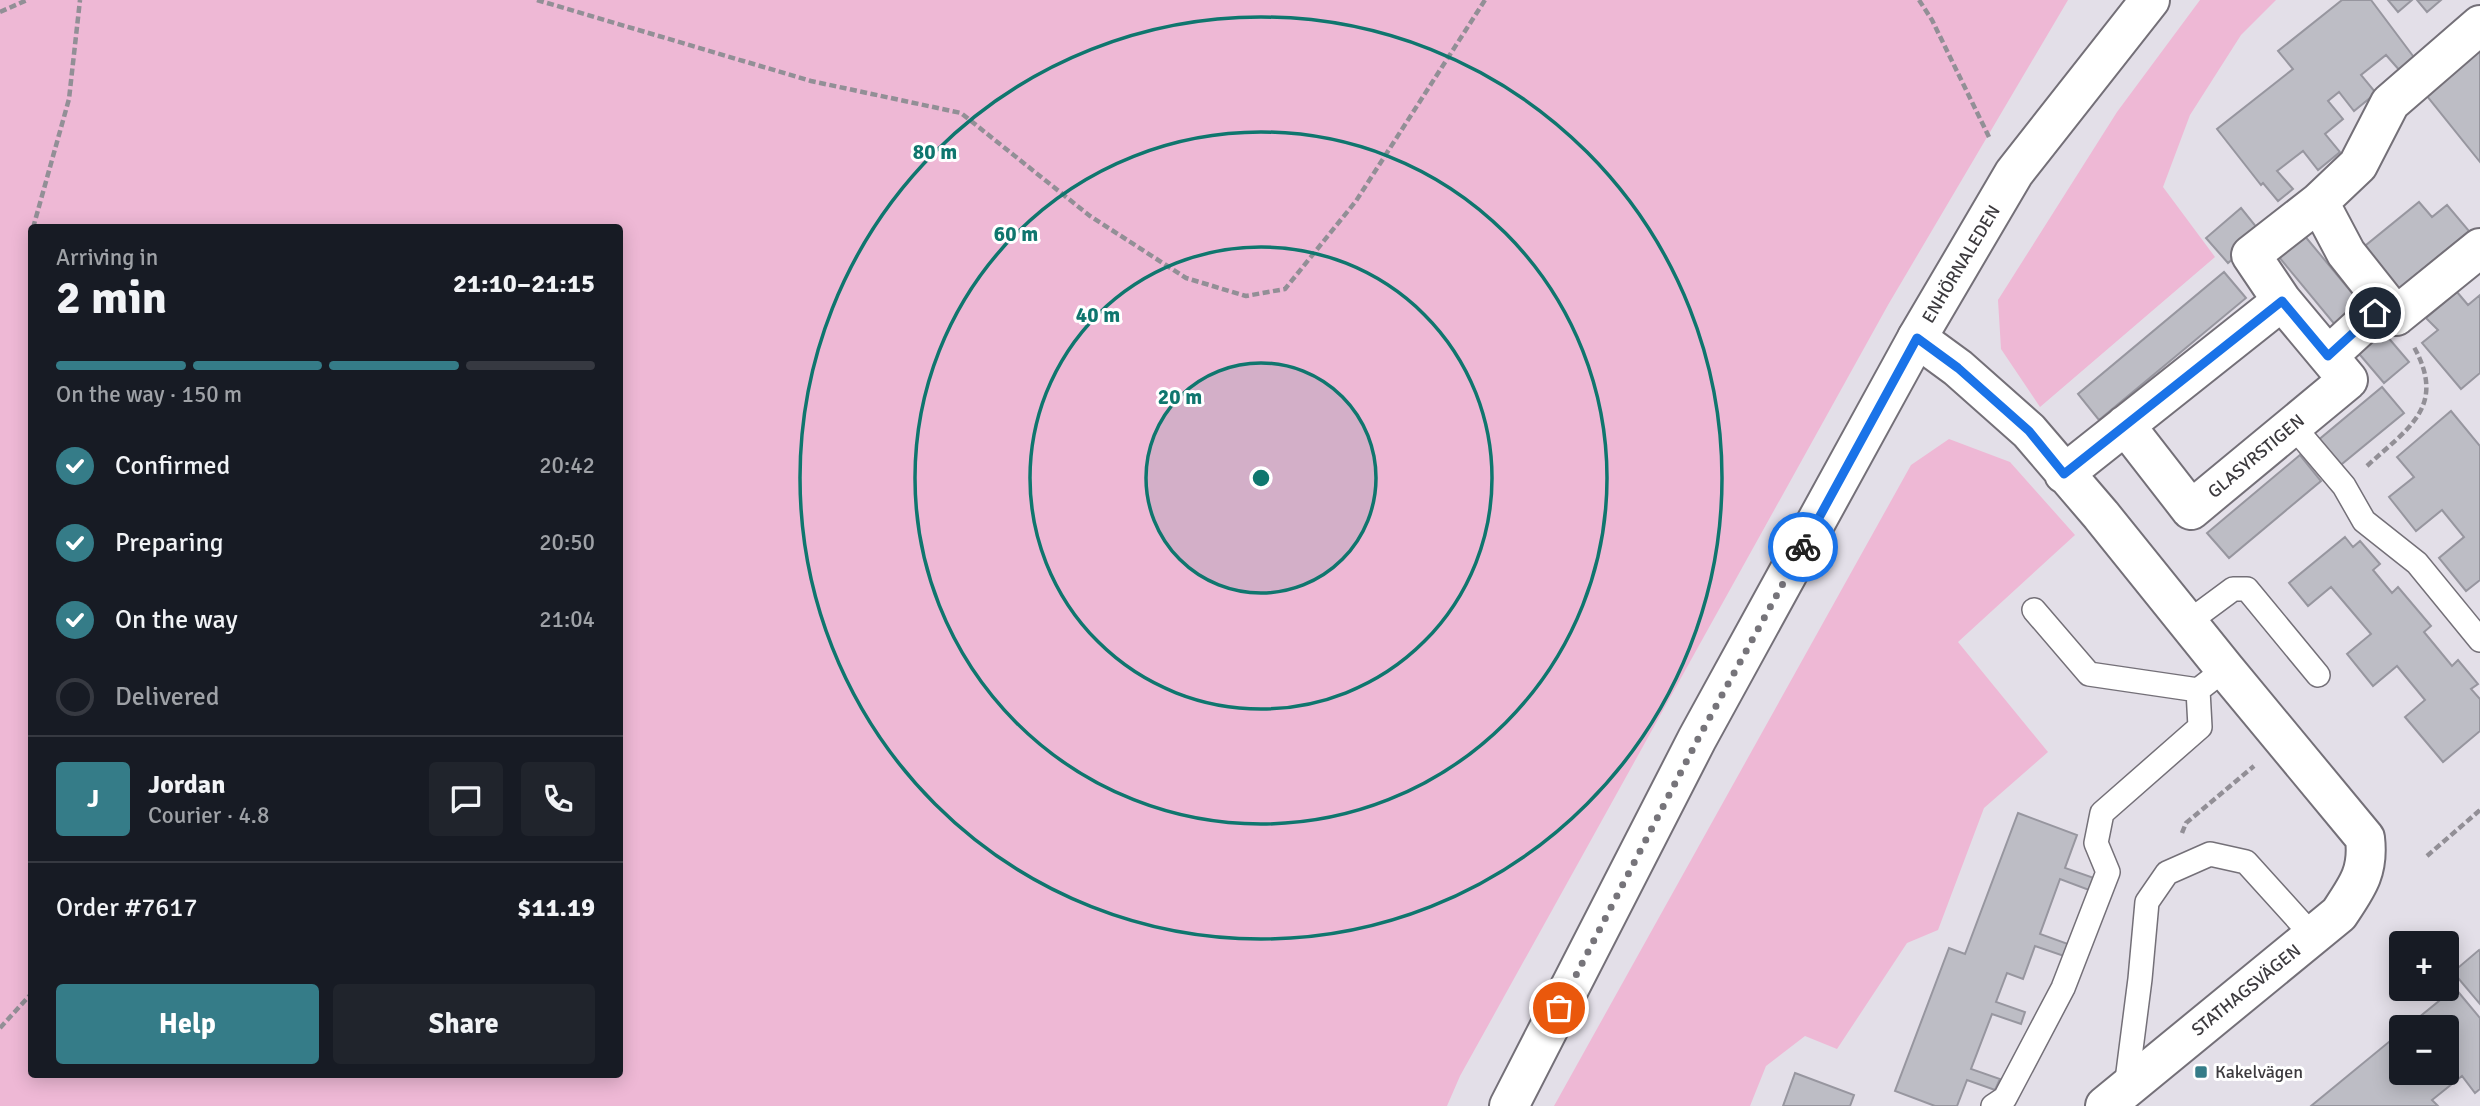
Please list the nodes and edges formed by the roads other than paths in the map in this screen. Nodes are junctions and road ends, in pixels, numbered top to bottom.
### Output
1 (2150, 0) edge
2 (2480, 25) edge
3 (2319, 202) junction
4 (2480, 248) edge
5 (2282, 301) junction
6 (2396, 316) junction
7 (1917, 338) junction
8 (2328, 356) junction
9 (2125, 425) junction
10 (2293, 426) junction
11 (2064, 474) junction
12 (2034, 610) dead end
13 (2188, 623) junction
14 (2480, 640) edge
15 (2318, 675) dead end
16 (2212, 680) junction
17 (2312, 935) junction
18 (2115, 1097) edge
19 (1509, 1106) edge
20 (1993, 1106) edge

1 - 7 street, ENHÖRNALEDEN
2 - 3 street, GLASYRSTIGEN
3 - 5 street, GLASYRSTIGEN
3 - 6 street
4 - 6 street
5 - 8 street, GLASYRSTIGEN
5 - 9 street
6 - 8 street
7 - 11 street
7 - 19 street, ENHÖRNALEDEN
8 - 10 street, GLASYRSTIGEN
9 - 10 street, GLASYRSTIGEN
9 - 11 street
10 - 14 lane
11 - 13 street
12 - 16 lane
13 - 15 lane
13 - 16 street
16 - 17 street
16 - 20 lane
17 - 18 street, STATHAGSVÄGEN
17 - 18 lane, STATHAGSVÄGEN

